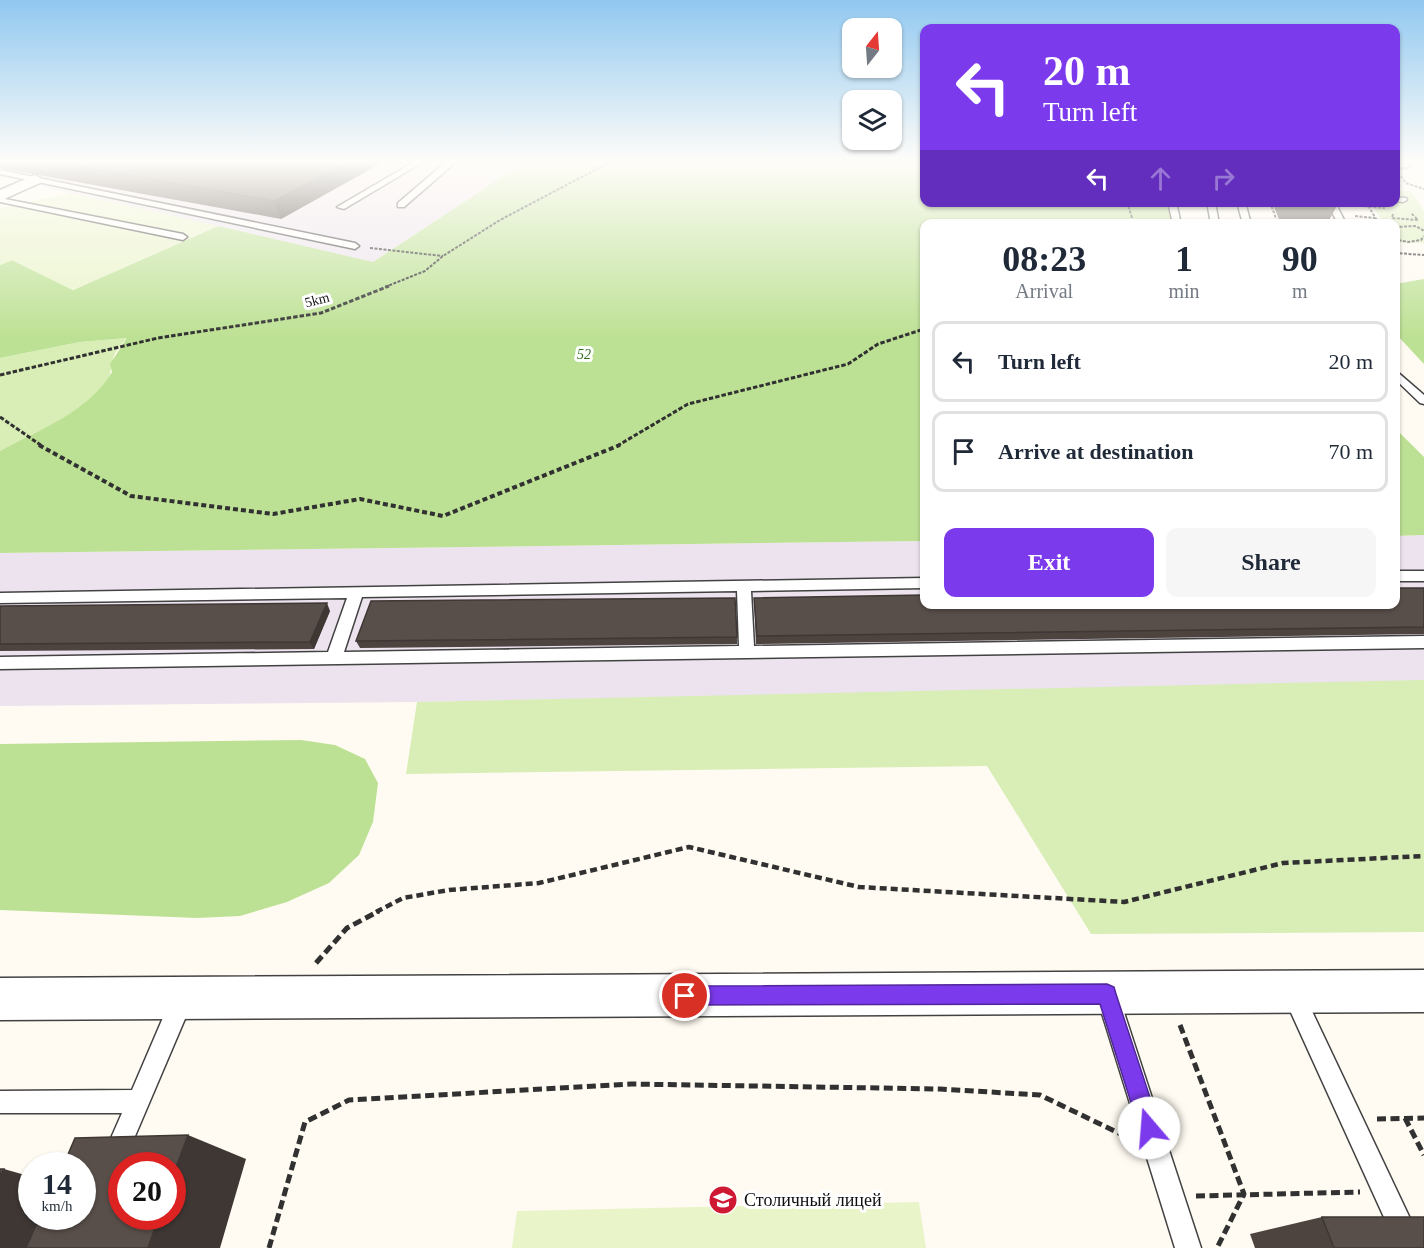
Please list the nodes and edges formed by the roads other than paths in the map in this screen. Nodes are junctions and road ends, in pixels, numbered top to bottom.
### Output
1 (104, 220) edge
2 (230, 220) edge
3 (183, 237) dead end
4 (355, 246) road end
5 (1400, 378) edge
6 (1424, 401) edge
7 (1400, 576) edge
8 (1424, 576) edge
9 (920, 583) edge
10 (744, 586) junction
11 (356, 592) junction
12 (0, 598) edge
13 (1424, 642) edge
14 (747, 653) junction
15 (334, 658) junction
16 (0, 663) edge
17 (1424, 991) edge
18 (1293, 993) junction
19 (1107, 994) junction
20 (183, 998) junction
21 (0, 999) edge
22 (139, 1101) junction
23 (0, 1102) edge
24 (107, 1174) edge
25 (1188, 1248) edge
26 (1411, 1248) edge

1 - 3 lane
2 - 4 lane
5 - 6 lane
7 - 8 lane
9 - 10 lane
10 - 11 lane
10 - 14 lane
11 - 12 lane
11 - 15 lane
13 - 14 lane
14 - 15 lane
15 - 16 lane
17 - 18 street
18 - 19 street
18 - 26 lane
19 - 20 street
19 - 25 lane
20 - 21 street
20 - 22 lane
22 - 23 lane
22 - 24 lane

